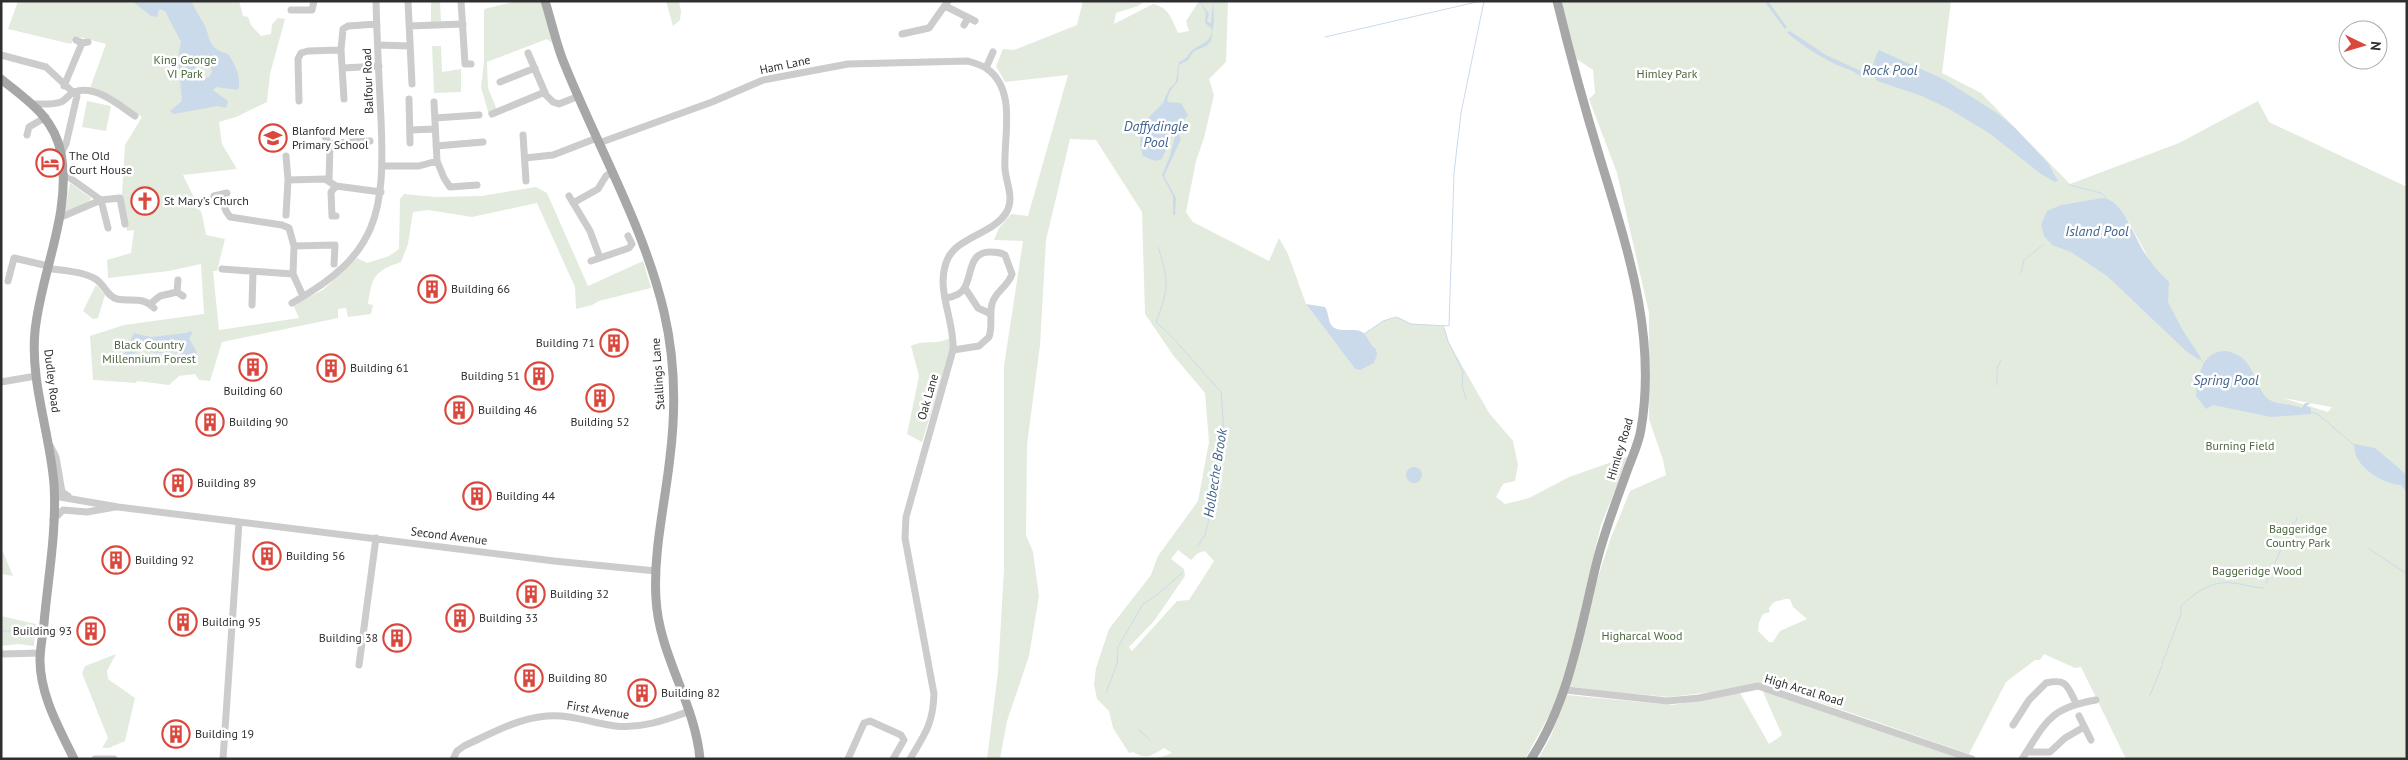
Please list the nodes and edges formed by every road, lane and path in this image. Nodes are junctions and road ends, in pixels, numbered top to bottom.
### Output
1 (314, 1) edge
2 (376, 1) edge
3 (408, 1) edge
4 (461, 1) edge
5 (545, 1) edge
6 (1557, 1) edge
7 (946, 3) edge
8 (291, 10) dead end
9 (377, 24) junction
10 (463, 24) junction
11 (964, 25) dead end
12 (409, 26) junction
13 (902, 34) dead end
14 (82, 42) dead end
15 (378, 45) junction
16 (410, 46) junction
17 (341, 50) junction
18 (992, 52) dead end
19 (528, 53) dead end
20 (1, 55) edge
21 (471, 64) dead end
22 (379, 66) junction
23 (343, 68) junction
24 (535, 68) junction
25 (986, 68) junction
26 (1, 79) edge
27 (500, 82) dead end
28 (412, 84) dead end
29 (64, 86) junction
30 (74, 92) junction
31 (545, 92) junction
32 (579, 96) junction
33 (409, 99) dead end
34 (344, 100) dead end
35 (299, 101) dead end
36 (434, 102) dead end
37 (33, 104) junction
38 (492, 114) dead end
39 (479, 115) dead end
40 (135, 116) dead end
41 (46, 117) junction
42 (435, 118) junction
43 (435, 129) junction
44 (410, 130) junction
45 (523, 134) dead end
46 (27, 135) dead end
47 (324, 135) dead end
48 (598, 140) junction
49 (370, 141) dead end
50 (410, 143) dead end
51 (330, 145) junction
52 (478, 145) dead end
53 (436, 146) junction
54 (61, 153) junction
55 (286, 156) dead end
56 (525, 158) junction
57 (437, 161) junction
58 (382, 166) junction
59 (612, 172) junction
60 (63, 173) junction
61 (288, 180) junction
62 (329, 180) junction
63 (526, 181) dead end
64 (477, 185) dead end
65 (336, 186) junction
66 (381, 192) junction
67 (220, 194) dead end
68 (569, 196) dead end
69 (102, 200) junction
70 (573, 203) junction
71 (286, 216) dead end
72 (336, 216) dead end
73 (58, 218) junction
74 (125, 224) dead end
75 (108, 228) dead end
76 (628, 236) dead end
77 (294, 246) junction
78 (600, 258) junction
79 (591, 262) dead end
80 (334, 264) dead end
81 (47, 267) junction
82 (222, 269) dead end
83 (253, 272) junction
84 (293, 274) junction
85 (178, 280) dead end
86 (8, 281) dead end
87 (965, 288) junction
88 (303, 296) junction
89 (946, 298) junction
90 (292, 303) dead end
91 (252, 305) dead end
92 (991, 314) junction
93 (954, 350) junction
94 (36, 376) junction
95 (1, 382) edge
96 (47, 440) junction
97 (70, 498) junction
98 (54, 501) junction
99 (118, 507) junction
100 (97, 511) junction
101 (52, 520) junction
102 (240, 522) junction
103 (376, 538) junction
104 (656, 571) junction
105 (41, 653) junction
106 (1, 654) edge
107 (360, 665) dead end
108 (1565, 690) junction
109 (2096, 700) dead end
110 (2076, 703) junction
111 (690, 710) junction
112 (2079, 716) dead end
113 (2013, 721) dead end
114 (2084, 727) junction
115 (2091, 740) dead end
116 (2027, 752) junction
117 (74, 759) edge
118 (95, 759) edge
119 (114, 759) edge
120 (223, 759) edge
121 (453, 759) edge
122 (700, 759) edge
123 (848, 759) edge
124 (893, 759) edge
125 (910, 759) edge
126 (1531, 759) edge
127 (1972, 759) edge
128 (2022, 759) edge

1 - 8 street
2 - 9 street, Balfour Road
3 - 12 street
4 - 10 street
5 - 32 main road, Stallings Lane
6 - 108 main road, Himley Road
7 - 11 street
7 - 13 street
9 - 15 street, Balfour Road
9 - 17 street
10 - 12 street
10 - 21 street
12 - 16 street
14 - 29 street
15 - 16 street
15 - 22 street, Balfour Road
16 - 28 street
17 - 23 street
17 - 35 street
18 - 25 street
19 - 24 street
20 - 29 street
22 - 23 street
22 - 58 street, Balfour Road
23 - 34 street
24 - 27 street
24 - 31 street
25 - 48 street, Ham Lane
25 - 89 street, Oak Lane
26 - 37 main road, Dudley Road
29 - 30 street
30 - 37 street
30 - 40 street
30 - 54 street
31 - 32 street
31 - 38 street
32 - 48 main road, Stallings Lane
33 - 44 street
36 - 42 street
37 - 41 main road, Dudley Road
39 - 42 street
41 - 46 street
41 - 54 main road, Dudley Road
42 - 43 street
43 - 44 street
43 - 53 street
44 - 50 street
45 - 56 street
47 - 51 street
48 - 56 street, Ham Lane
48 - 59 main road, Stallings Lane
49 - 51 street
51 - 62 street
52 - 53 street
53 - 57 street
54 - 60 main road, Dudley Road
55 - 61 street
56 - 63 street
57 - 58 street
57 - 64 street
58 - 66 street, Balfour Road
59 - 70 street
59 - 104 main road, Stallings Lane
60 - 69 street
60 - 73 main road, Dudley Road
61 - 62 street
61 - 71 street
62 - 65 street
65 - 66 street
65 - 72 street
66 - 88 street, Balfour Road
67 - 77 street
68 - 70 street
69 - 73 street
69 - 74 street
69 - 75 street
70 - 78 street
73 - 81 main road, Dudley Road
76 - 78 street
77 - 80 street
77 - 84 street
78 - 79 street
81 - 85 street
81 - 86 street
81 - 94 main road, Dudley Road
82 - 83 street
83 - 84 street
83 - 91 street
84 - 88 street
87 - 89 street
87 - 92 street
87 - 92 street
88 - 90 street, Balfour Road
89 - 93 street, Oak Lane
92 - 93 street
93 - 125 street, Oak Lane
94 - 95 street
94 - 96 main road, Dudley Road
96 - 97 street
96 - 98 main road, Dudley Road
97 - 98 street, Second Avenue
97 - 99 street, Second Avenue
98 - 100 street, Second Avenue
98 - 101 main road, Dudley Road
99 - 100 street, Second Avenue
99 - 102 street, Second Avenue
100 - 101 street, Second Avenue
101 - 105 main road, Dudley Road
102 - 103 street, Second Avenue
102 - 120 street
103 - 104 street, Second Avenue
103 - 107 street
104 - 111 main road, Stallings Lane
105 - 106 street
105 - 117 main road, Dudley Road
108 - 126 main road, Himley Road
108 - 127 street, High Arcal Road
109 - 110 street
110 - 113 street
110 - 116 street
111 - 121 street, First Avenue
111 - 122 main road, Stallings Lane
112 - 114 street
114 - 115 street
114 - 116 street
116 - 128 street
118 - 119 street
123 - 124 street

